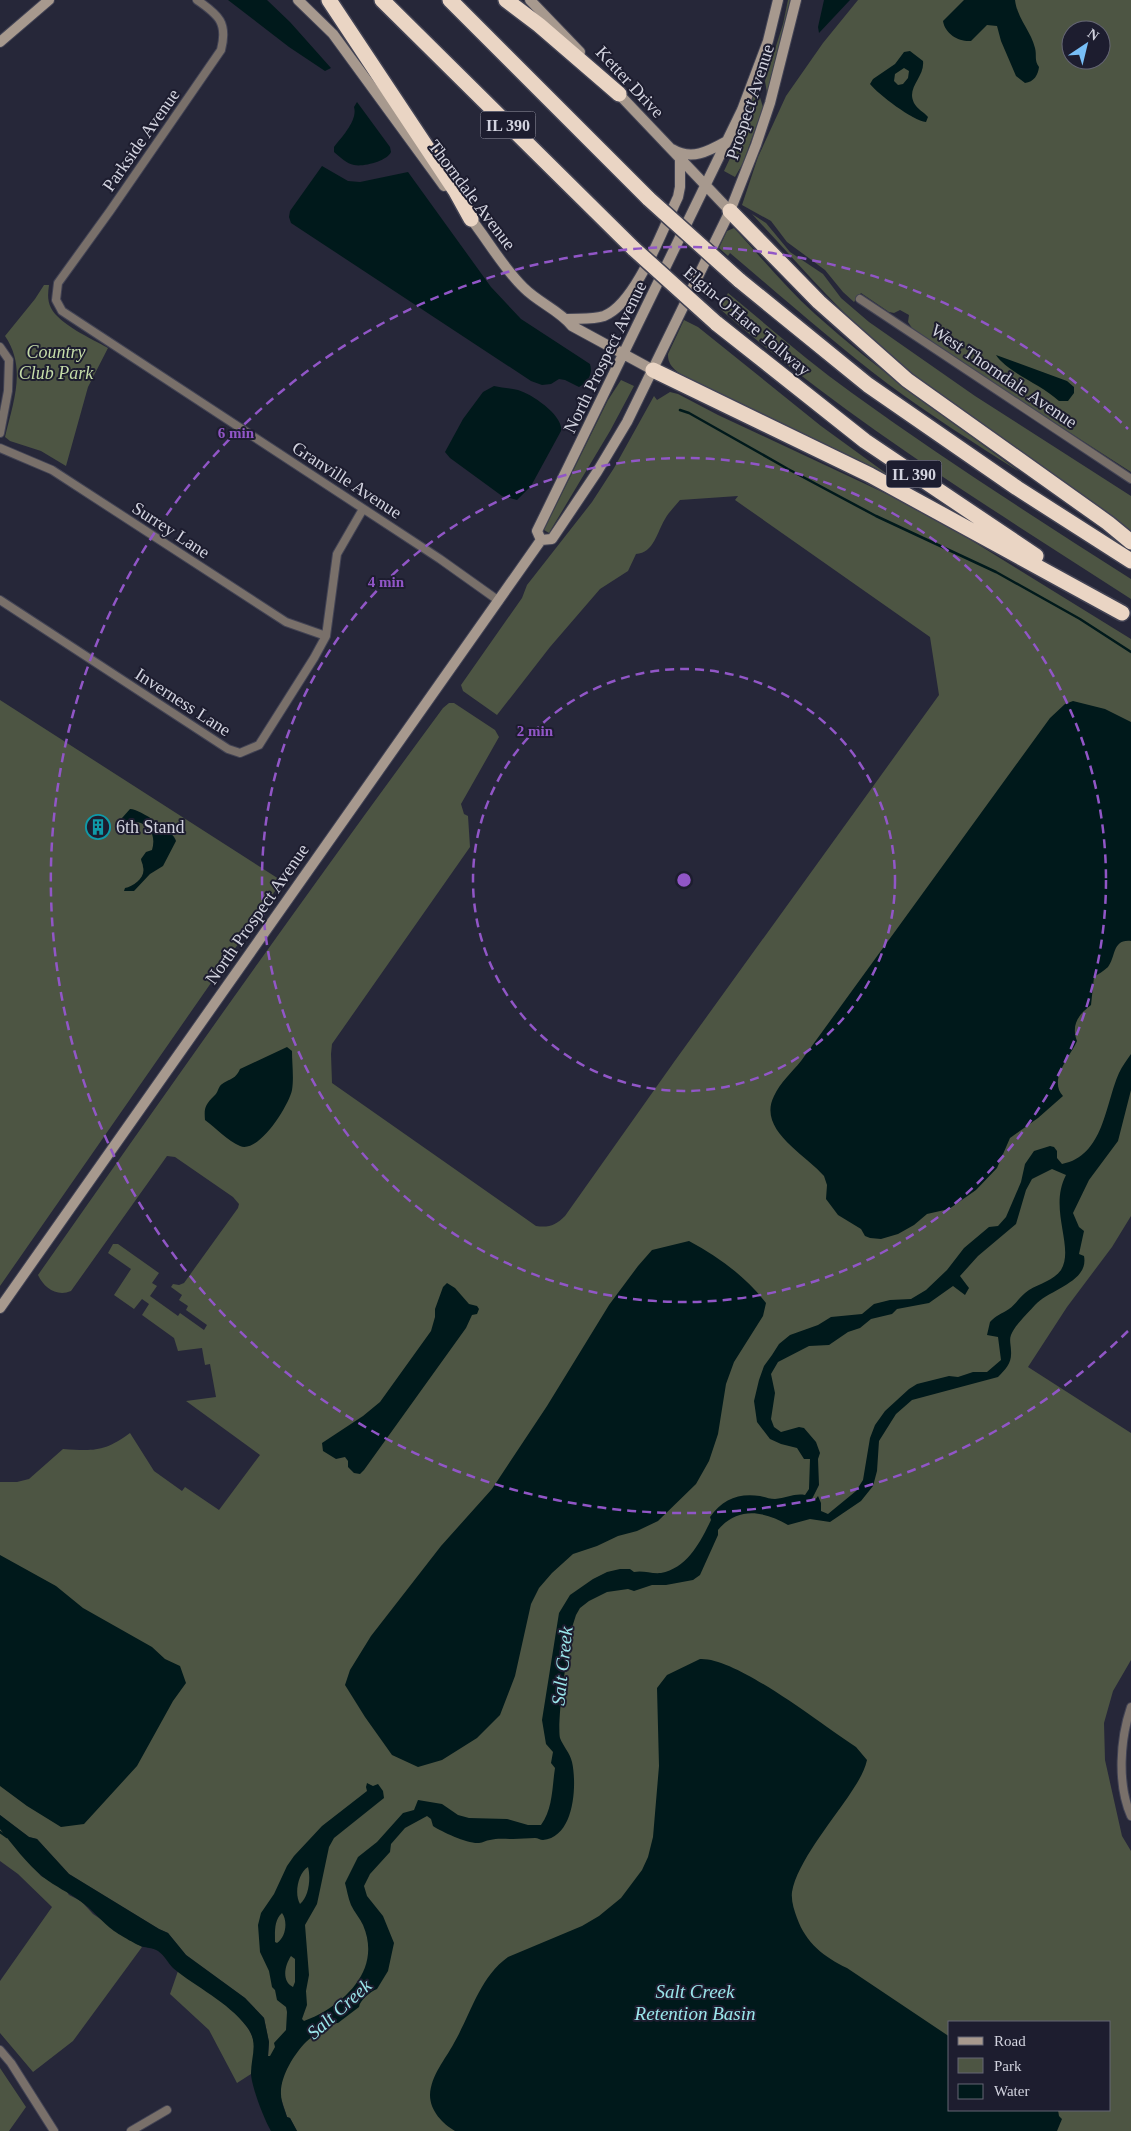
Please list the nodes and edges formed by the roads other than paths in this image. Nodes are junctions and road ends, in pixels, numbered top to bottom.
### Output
1 (50, 0) edge
2 (197, 0) edge
3 (298, 0) edge
4 (329, 0) edge
5 (382, 0) edge
6 (450, 0) edge
7 (506, 0) edge
8 (530, 0) edge
9 (778, 0) edge
10 (796, 0) edge
11 (0, 42) edge
12 (619, 94) junction
13 (727, 141) junction
14 (667, 146) junction
15 (680, 160) junction
16 (705, 186) junction
17 (730, 211) junction
18 (471, 219) junction
19 (860, 299) dead end
20 (56, 300) joint
21 (566, 318) junction
22 (0, 348) edge
23 (623, 355) junction
24 (653, 370) junction
25 (0, 433) edge
26 (0, 448) edge
27 (1131, 479) edge
28 (363, 509) junction
29 (541, 540) junction
30 (1131, 542) edge
31 (1131, 562) edge
32 (0, 600) edge
33 (499, 601) junction
34 (1126, 616) edge
35 (326, 636) junction
36 (0, 1308) edge
37 (1131, 1707) edge
38 (1131, 1816) edge
39 (0, 2050) edge
40 (167, 2110) dead end
41 (54, 2131) edge
42 (131, 2131) edge

1 - 11 main road
2 - 20 street, Parkside Avenue
3 - 18 main road, Thorndale Avenue
4 - 18 highway
5 - 34 highway, Elgin-O'Hare Tollway / IL 390, bridge
6 - 31 highway, Elgin-O'Hare Tollway / IL 390, bridge
7 - 12 highway
8 - 12 main road, Ketter Drive
9 - 13 main road, Prospect Avenue
10 - 17 main road, Prospect Avenue
12 - 14 main road, Ketter Drive
13 - 14 main road
13 - 16 main road, Prospect Avenue
14 - 15 main road, Ketter Drive
15 - 16 main road, Ketter Drive
15 - 21 main road
16 - 17 main road
16 - 23 main road, North Prospect Avenue
17 - 24 main road, North Prospect Avenue
17 - 30 highway
18 - 21 main road, Thorndale Avenue
19 - 27 street, West Thorndale Avenue
20 - 28 street, Granville Avenue
21 - 23 main road, Thorndale Avenue
22 - 25 street
23 - 24 main road, Thorndale Avenue
23 - 29 main road, North Prospect Avenue
24 - 29 main road, North Prospect Avenue
24 - 34 highway
26 - 35 street, Surrey Lane
28 - 33 street, Granville Avenue
28 - 35 street, Inverness Lane
29 - 33 main road, North Prospect Avenue
32 - 35 street, Inverness Lane
33 - 36 main road, North Prospect Avenue
37 - 38 street
39 - 41 street
40 - 42 street

